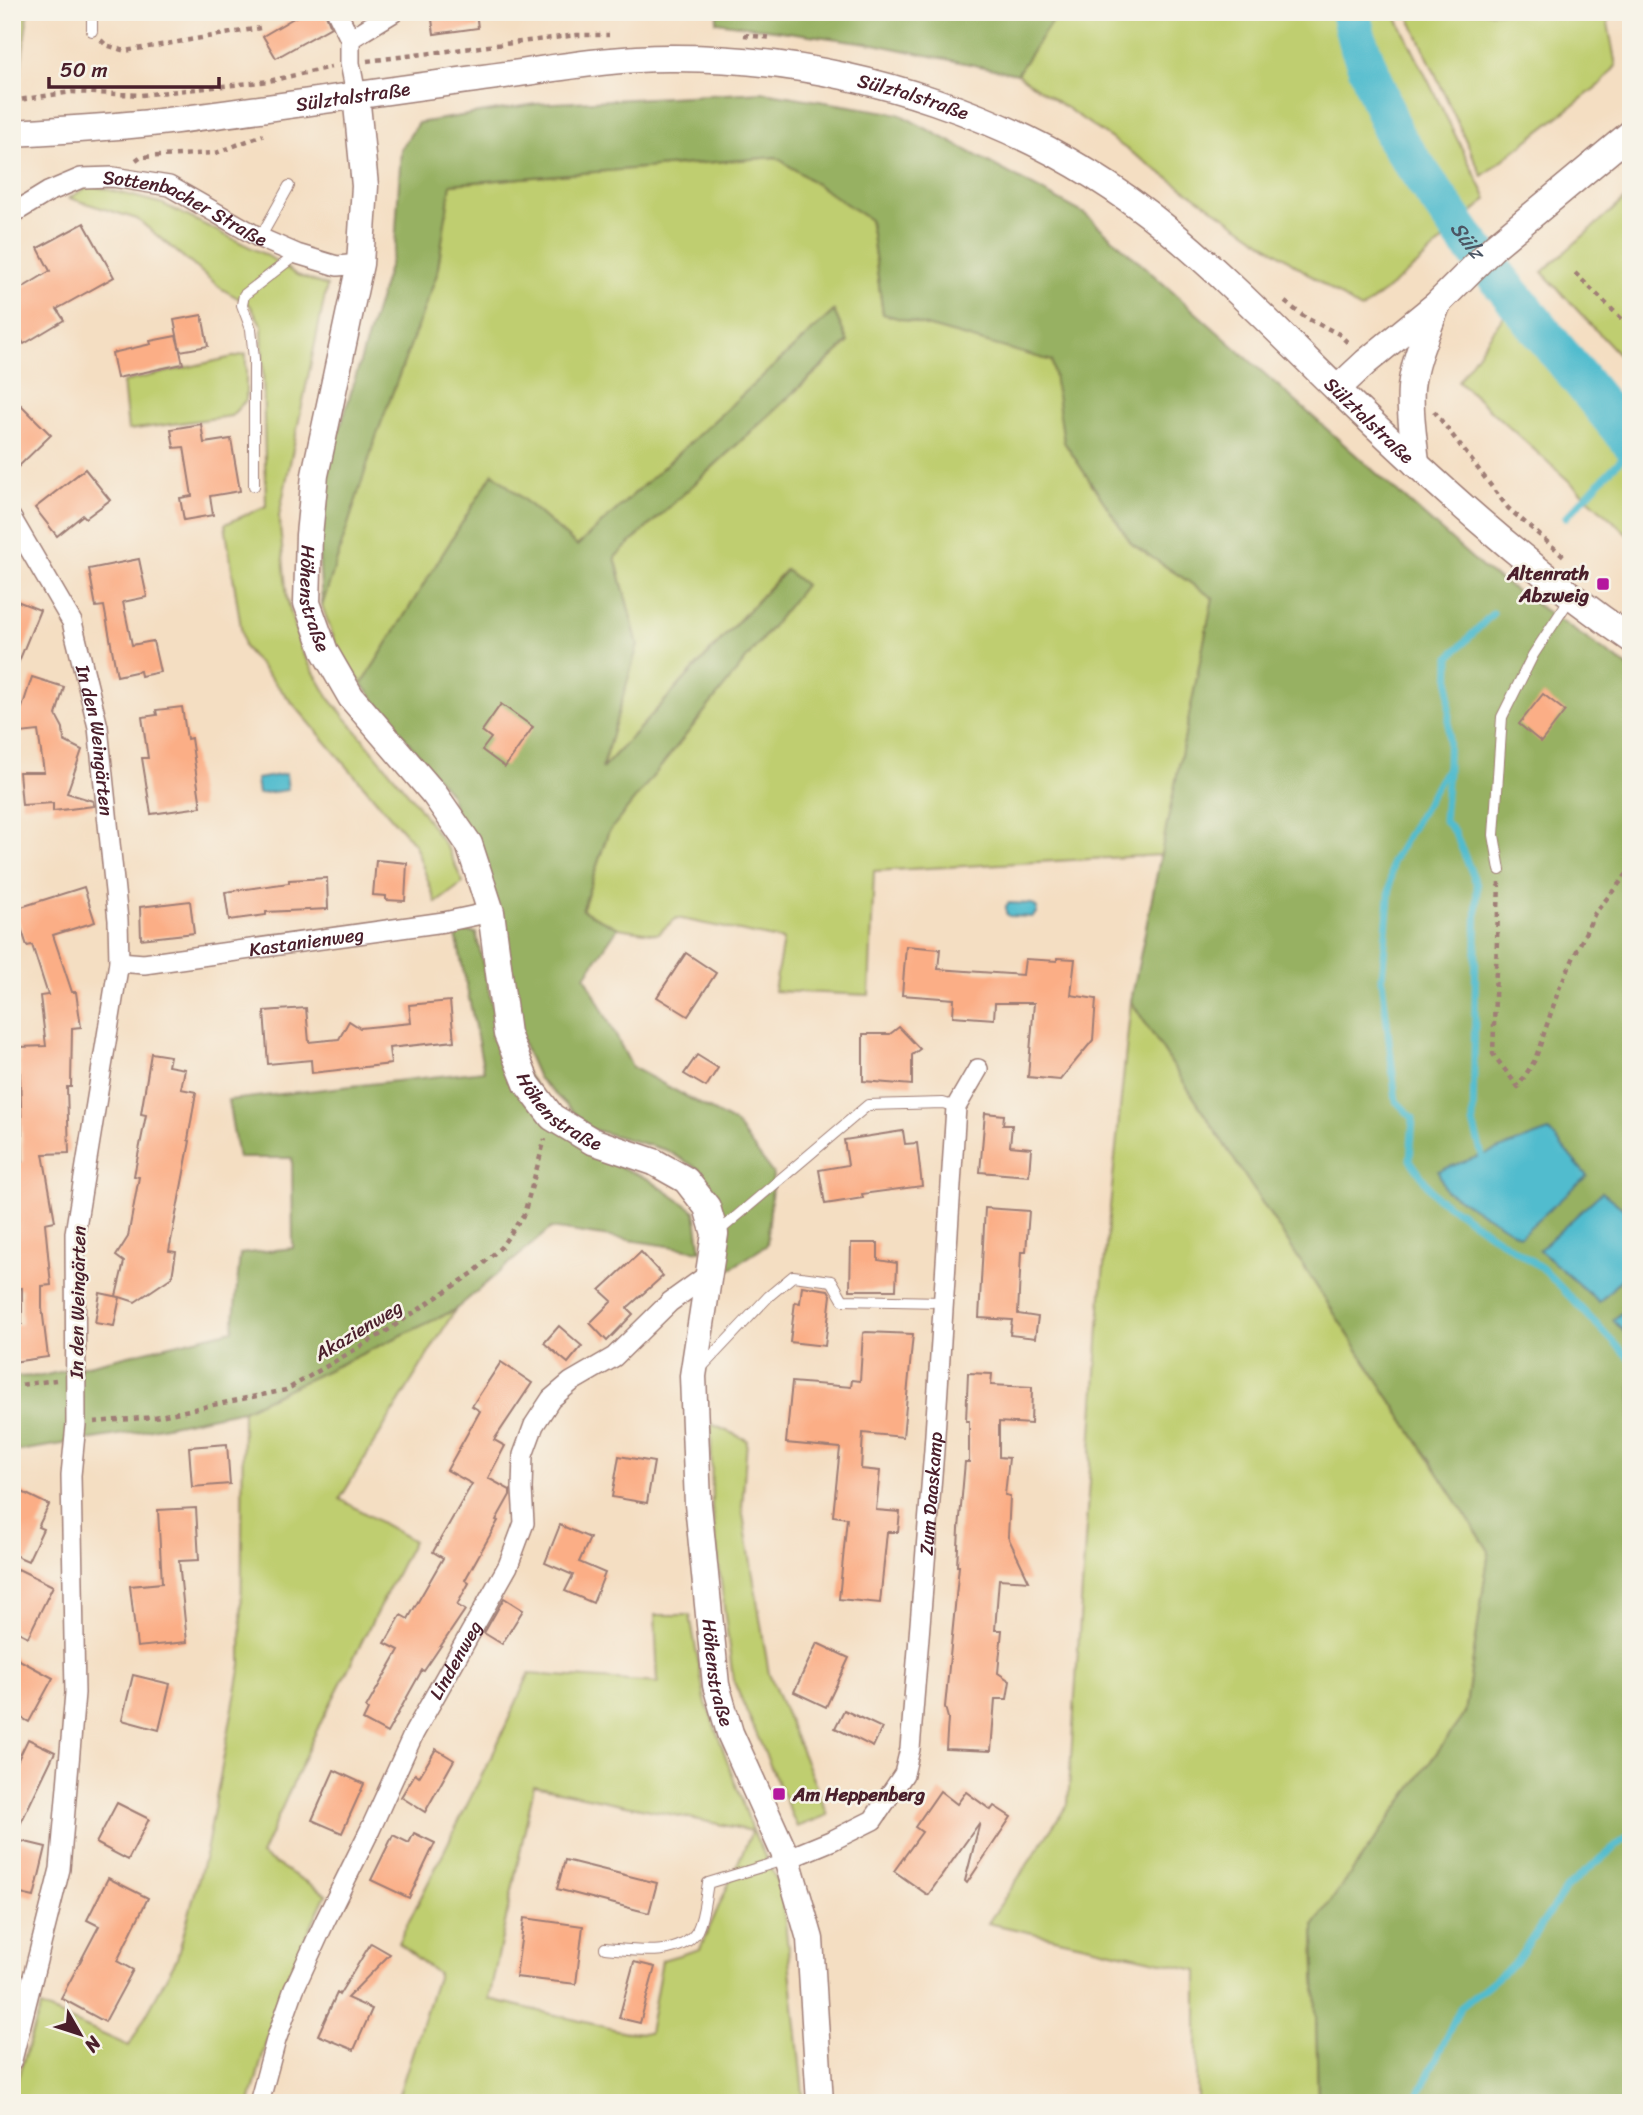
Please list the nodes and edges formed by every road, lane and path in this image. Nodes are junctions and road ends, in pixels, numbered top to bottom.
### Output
1 (92, 12) edge
2 (337, 12) edge
3 (394, 12) edge
4 (260, 28) dead end
5 (92, 30) joint
6 (616, 35) dead end
7 (732, 35) dead end
8 (350, 39) junction
9 (784, 41) dead end
10 (350, 63) junction
11 (356, 94) junction
12 (12, 101) edge
13 (12, 133) edge
14 (1631, 133) edge
15 (289, 186) dead end
16 (12, 215) edge
17 (260, 238) junction
18 (297, 254) junction
19 (360, 264) junction
20 (1575, 273) dead end
21 (1279, 296) dead end
22 (1437, 304) junction
23 (1631, 328) edge
24 (1366, 362) junction
25 (1338, 389) junction
26 (1411, 399) junction
27 (1416, 464) junction
28 (254, 486) dead end
29 (12, 519) edge
30 (1569, 561) dead end
31 (1572, 597) junction
32 (1631, 639) edge
33 (1631, 869) edge
34 (1500, 870) joint
35 (491, 912) junction
36 (119, 962) junction
37 (978, 1069) dead end
38 (956, 1107) junction
39 (552, 1117) junction
40 (715, 1234) junction
41 (709, 1275) junction
42 (942, 1301) junction
43 (693, 1376) junction
44 (76, 1378) junction
45 (12, 1386) edge
46 (76, 1424) junction
47 (787, 1858) junction
48 (605, 1948) dead end
49 (12, 2060) edge
50 (259, 2103) edge
51 (820, 2103) edge

1 - 5 lane
2 - 8 street
3 - 8 street
4 - 5 path
6 - 10 path
7 - 9 path
8 - 10 street
10 - 11 street
10 - 12 path
11 - 13 main road, Sülztalstraße
11 - 19 main road, Höhenstraße
11 - 25 main road, Sülztalstraße
14 - 22 main road
15 - 17 lane
16 - 17 street, Sottenbacher Straße
17 - 18 street, Sottenbacher Straße
18 - 19 street, Sottenbacher Straße
18 - 28 lane
19 - 35 main road, Höhenstraße
20 - 23 path
21 - 24 path
22 - 24 main road
22 - 26 main road
24 - 25 main road
25 - 27 main road, Sülztalstraße
26 - 27 main road
26 - 30 path
27 - 31 main road, Sülztalstraße
29 - 36 street, In den Weingärten
31 - 32 main road, Sülztalstraße
31 - 34 lane
33 - 34 path
35 - 36 street, Kastanienweg
35 - 39 main road, Höhenstraße
36 - 44 street, In den Weingärten
37 - 38 street, Zum Daaskamp
38 - 40 lane
38 - 42 street, Zum Daaskamp
39 - 40 main road, Höhenstraße
39 - 46 path, Akazienweg
40 - 41 main road, Höhenstraße
41 - 43 main road, Höhenstraße
41 - 50 street, Lindenweg
42 - 43 lane
42 - 47 street, Zum Daaskamp
43 - 47 main road, Höhenstraße
44 - 45 path
44 - 46 street, In den Weingärten
46 - 49 street, In den Weingärten
47 - 48 lane
47 - 51 main road, Höhenstraße

